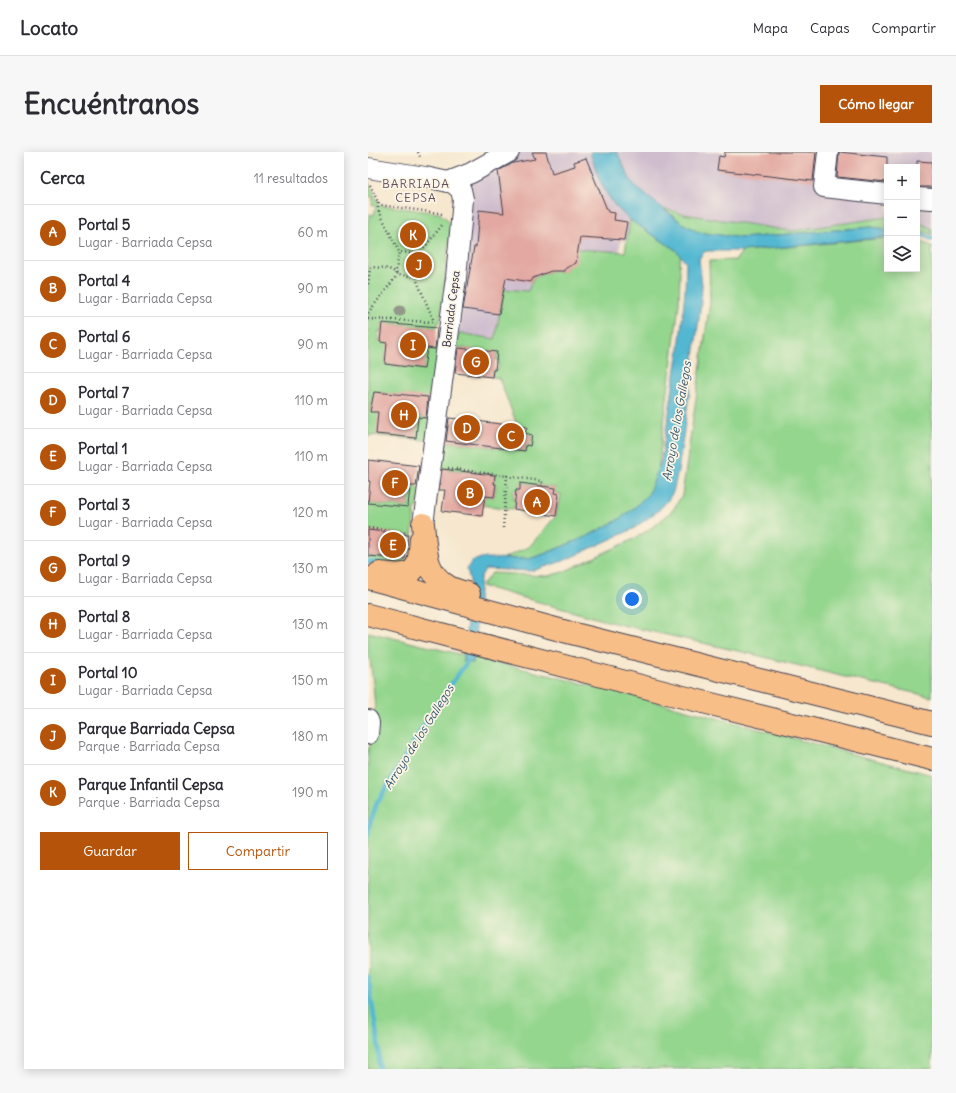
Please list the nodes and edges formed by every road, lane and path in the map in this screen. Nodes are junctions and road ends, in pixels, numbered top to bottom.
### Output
1 (509, 152) edge
2 (828, 152) edge
3 (368, 168) edge
4 (368, 181) edge
5 (448, 182) junction
6 (884, 194) edge
7 (920, 198) edge
8 (932, 199) edge
9 (378, 203) junction
10 (399, 252) junction
11 (419, 254) junction
12 (396, 273) junction
13 (417, 277) junction
14 (368, 284) edge
15 (368, 313) edge
16 (368, 319) edge
17 (442, 323) junction
18 (430, 466) junction
19 (507, 476) junction
20 (542, 486) dead end
21 (368, 528) edge
22 (503, 528) dead end
23 (422, 529) junction
24 (368, 572) edge
25 (368, 578) edge
26 (368, 614) edge
27 (571, 633) junction
28 (368, 720) edge
29 (932, 723) edge
30 (368, 734) edge
31 (932, 759) edge

1 - 5 street
2 - 6 street
3 - 5 street, Barriada Cepsa
4 - 9 path
5 - 17 street, Barriada Cepsa
7 - 8 street
9 - 10 path
9 - 11 path
10 - 11 path
10 - 12 path
11 - 13 path
12 - 13 path
12 - 14 path
12 - 15 path
13 - 17 path
16 - 17 path
17 - 18 street, Barriada Cepsa
18 - 19 path
18 - 23 street, Barriada Cepsa
19 - 20 path
19 - 22 path
21 - 23 path
23 - 24 highway
23 - 27 highway
25 - 27 highway
26 - 31 highway
27 - 29 highway
28 - 30 street

